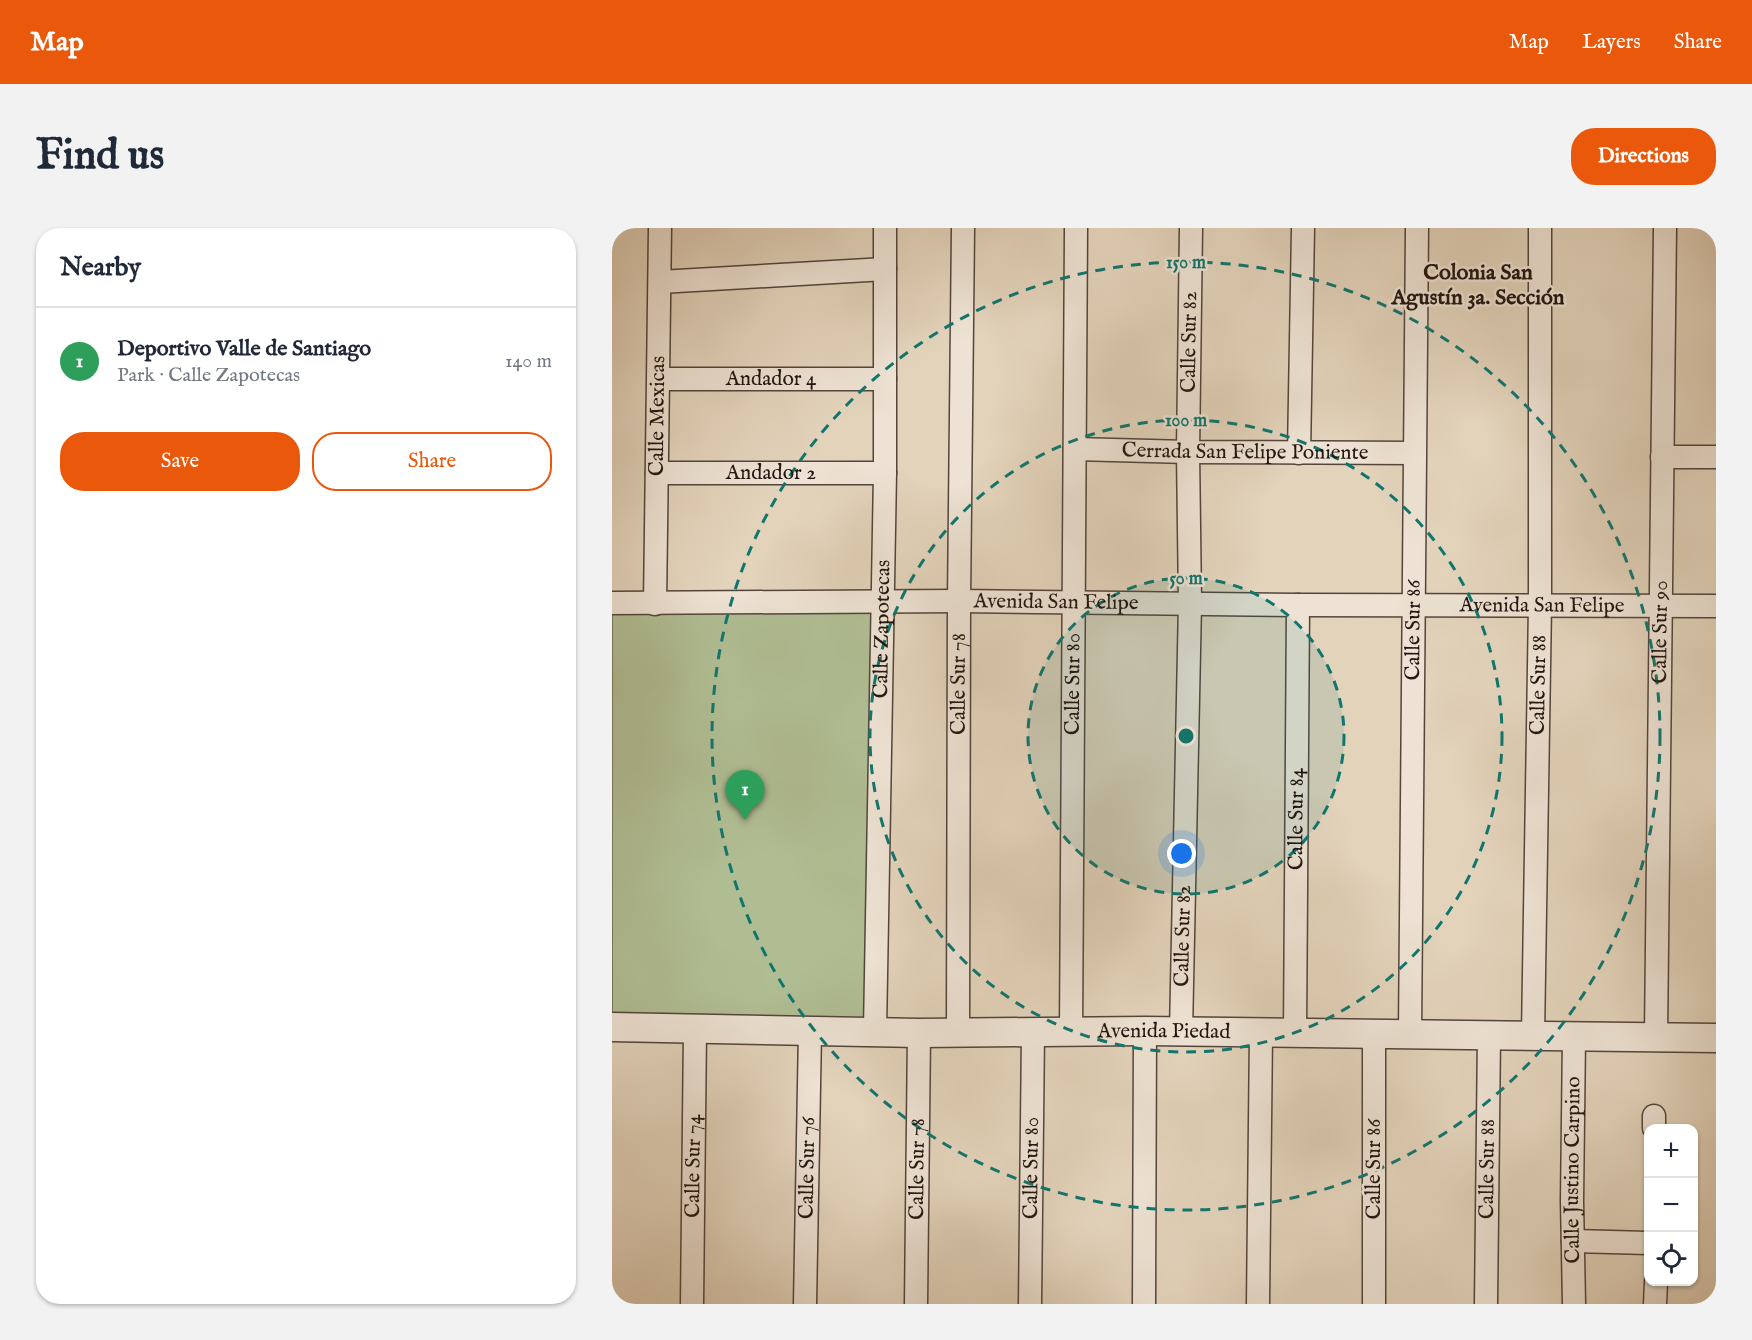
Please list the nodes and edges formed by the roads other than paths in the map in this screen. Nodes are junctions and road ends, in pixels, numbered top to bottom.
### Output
1 (660, 228) edge
2 (885, 228) edge
3 (963, 228) edge
4 (1076, 228) edge
5 (1191, 228) edge
6 (1303, 228) edge
7 (1417, 228) edge
8 (1540, 228) edge
9 (1665, 228) edge
10 (885, 269) junction
11 (660, 282) junction
12 (658, 379) junction
13 (885, 379) junction
14 (1075, 449) junction
15 (1188, 453) junction
16 (1299, 453) junction
17 (1414, 453) junction
18 (1662, 457) junction
19 (1716, 458) edge
20 (885, 472) junction
21 (657, 473) junction
22 (959, 601) junction
23 (882, 602) junction
24 (1072, 602) junction
25 (612, 603) edge
26 (1190, 603) junction
27 (656, 604) junction
28 (1298, 605) junction
29 (1413, 605) junction
30 (1540, 605) junction
31 (1661, 605) junction
32 (1716, 606) edge
33 (612, 1028) edge
34 (696, 1029) junction
35 (810, 1031) junction
36 (876, 1031) junction
37 (1145, 1031) junction
38 (958, 1032) junction
39 (1033, 1032) junction
40 (1071, 1032) junction
41 (1181, 1032) junction
42 (919, 1033) junction
43 (1261, 1033) junction
44 (1295, 1033) junction
45 (1374, 1034) junction
46 (1410, 1034) junction
47 (1489, 1034) junction
48 (1533, 1035) junction
49 (1574, 1036) junction
50 (1656, 1036) junction
51 (1716, 1038) edge
52 (1573, 1241) junction
53 (1644, 1243) edge
54 (1656, 1286) edge
55 (692, 1304) edge
56 (805, 1304) edge
57 (916, 1304) edge
58 (1030, 1304) edge
59 (1144, 1304) edge
60 (1258, 1304) edge
61 (1374, 1304) edge
62 (1485, 1304) edge
63 (1574, 1304) edge
64 (1656, 1304) edge

1 - 11 street, Calle Mexicas
2 - 10 street, Calle Zapotecas
3 - 22 street, Calle Sur 78
4 - 14 street, Calle Sur 80
5 - 15 street, Calle Sur 82
6 - 16 street
7 - 17 street, Calle Sur 86
8 - 30 street, Calle Sur 88
9 - 18 street, Calle Sur 90
10 - 11 street
10 - 13 street, Calle Zapotecas
11 - 12 street, Calle Mexicas
12 - 13 street, Andador 4
12 - 21 street, Calle Mexicas
13 - 20 street, Calle Zapotecas
14 - 15 street, Cerrada San Felipe Poniente
14 - 24 street, Calle Sur 80
15 - 16 street, Cerrada San Felipe Poniente
15 - 26 street, Calle Sur 82
16 - 17 street, Cerrada San Felipe Poniente
17 - 29 street, Calle Sur 86
18 - 19 street
18 - 31 street, Calle Sur 90
20 - 21 street, Andador 2
20 - 23 street, Calle Zapotecas
21 - 27 street, Calle Mexicas
22 - 23 street, Avenida San Felipe
22 - 24 street, Avenida San Felipe
22 - 38 street, Calle Sur 78
23 - 27 street, Avenida San Felipe
23 - 36 street, Calle Zapotecas
24 - 26 street, Avenida San Felipe
24 - 40 street, Calle Sur 80
25 - 27 street, Avenida San Felipe
26 - 28 street, Avenida San Felipe
26 - 41 street, Calle Sur 82
28 - 29 street, Avenida San Felipe
28 - 44 street, Calle Sur 84
29 - 30 street, Avenida San Felipe
29 - 46 street, Calle Sur 86
30 - 31 street, Avenida San Felipe
30 - 48 street, Calle Sur 88
31 - 32 street, Avenida San Felipe
31 - 50 street, Calle Sur 90
33 - 34 street, Avenida Piedad
34 - 35 street, Avenida Piedad
34 - 55 street, Calle Sur 74
35 - 36 street, Avenida Piedad
35 - 56 street, Calle Sur 76
36 - 42 street, Avenida Piedad
37 - 40 street, Avenida Piedad
37 - 41 street, Avenida Piedad
37 - 59 street
38 - 39 street, Avenida Piedad
38 - 42 street, Avenida Piedad
39 - 40 street, Avenida Piedad
39 - 58 street, Calle Sur 80
41 - 43 street, Avenida Piedad
42 - 57 street, Calle Sur 78
43 - 44 street, Avenida Piedad
43 - 60 street
44 - 45 street, Avenida Piedad
45 - 46 street, Avenida Piedad
45 - 61 street, Calle Sur 86
46 - 47 street, Avenida Piedad
47 - 48 street, Avenida Piedad
47 - 62 street, Calle Sur 88
48 - 49 street, Avenida Piedad
49 - 50 street, Avenida Piedad
49 - 52 street, Calle Justino Carpino
50 - 51 street, Avenida Piedad
52 - 53 street
52 - 63 street, Calle Justino Carpino
54 - 64 street

